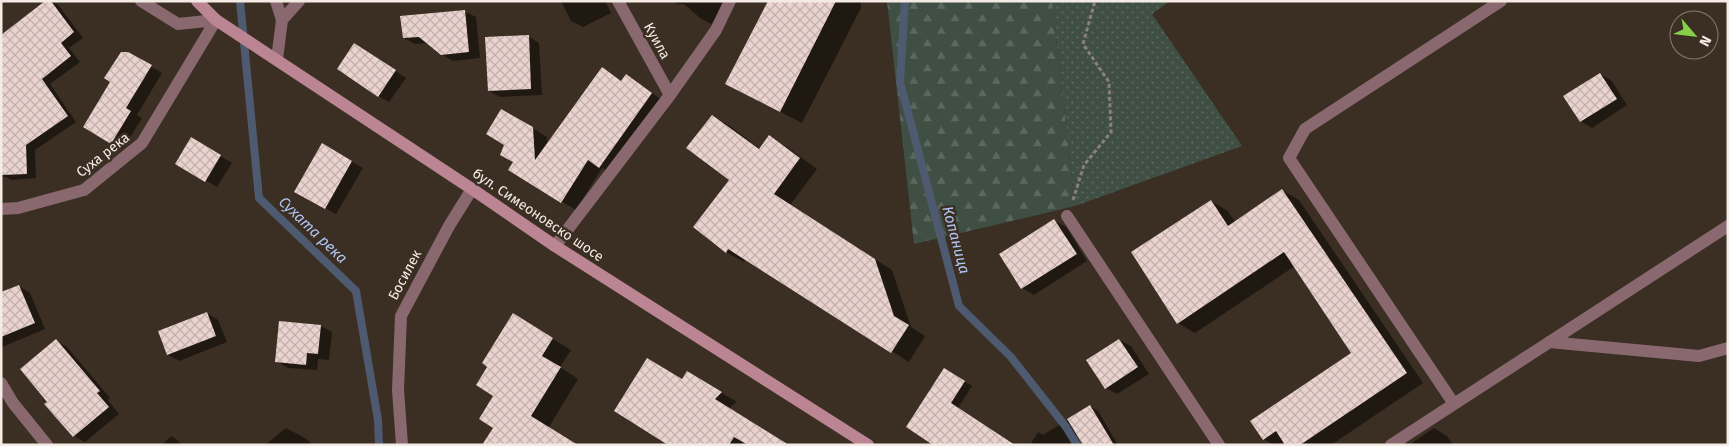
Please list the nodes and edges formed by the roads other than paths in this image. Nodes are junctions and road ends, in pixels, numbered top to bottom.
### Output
1 (141, 1) edge
2 (197, 1) edge
3 (276, 1) edge
4 (299, 1) edge
5 (618, 1) edge
6 (730, 1) edge
7 (1501, 1) edge
8 (216, 20) junction
9 (282, 20) junction
10 (277, 59) junction
11 (670, 95) junction
12 (472, 189) junction
13 (1, 209) edge
14 (1067, 216) road end
15 (1728, 226) edge
16 (555, 246) junction
17 (1549, 342) junction
18 (1728, 348) edge
19 (1, 383) edge
20 (1454, 404) junction
21 (47, 445) edge
22 (402, 445) edge
23 (868, 445) edge
24 (1219, 445) edge
25 (1391, 445) edge

1 - 8 street
2 - 8 street, бул. Симеоновско шосе
3 - 9 street
4 - 9 street
5 - 11 street, Куила
6 - 11 street
7 - 20 street
8 - 10 street, бул. Симеоновско шосе
8 - 13 street, Суха река
9 - 10 street
10 - 12 street, бул. Симеоновско шосе
11 - 16 street
12 - 16 street, бул. Симеоновско шосе
12 - 22 street, Босилек
14 - 24 street
15 - 17 street
16 - 23 street, бул. Симеоновско шосе
17 - 18 street
17 - 20 street
19 - 21 street
20 - 25 street

